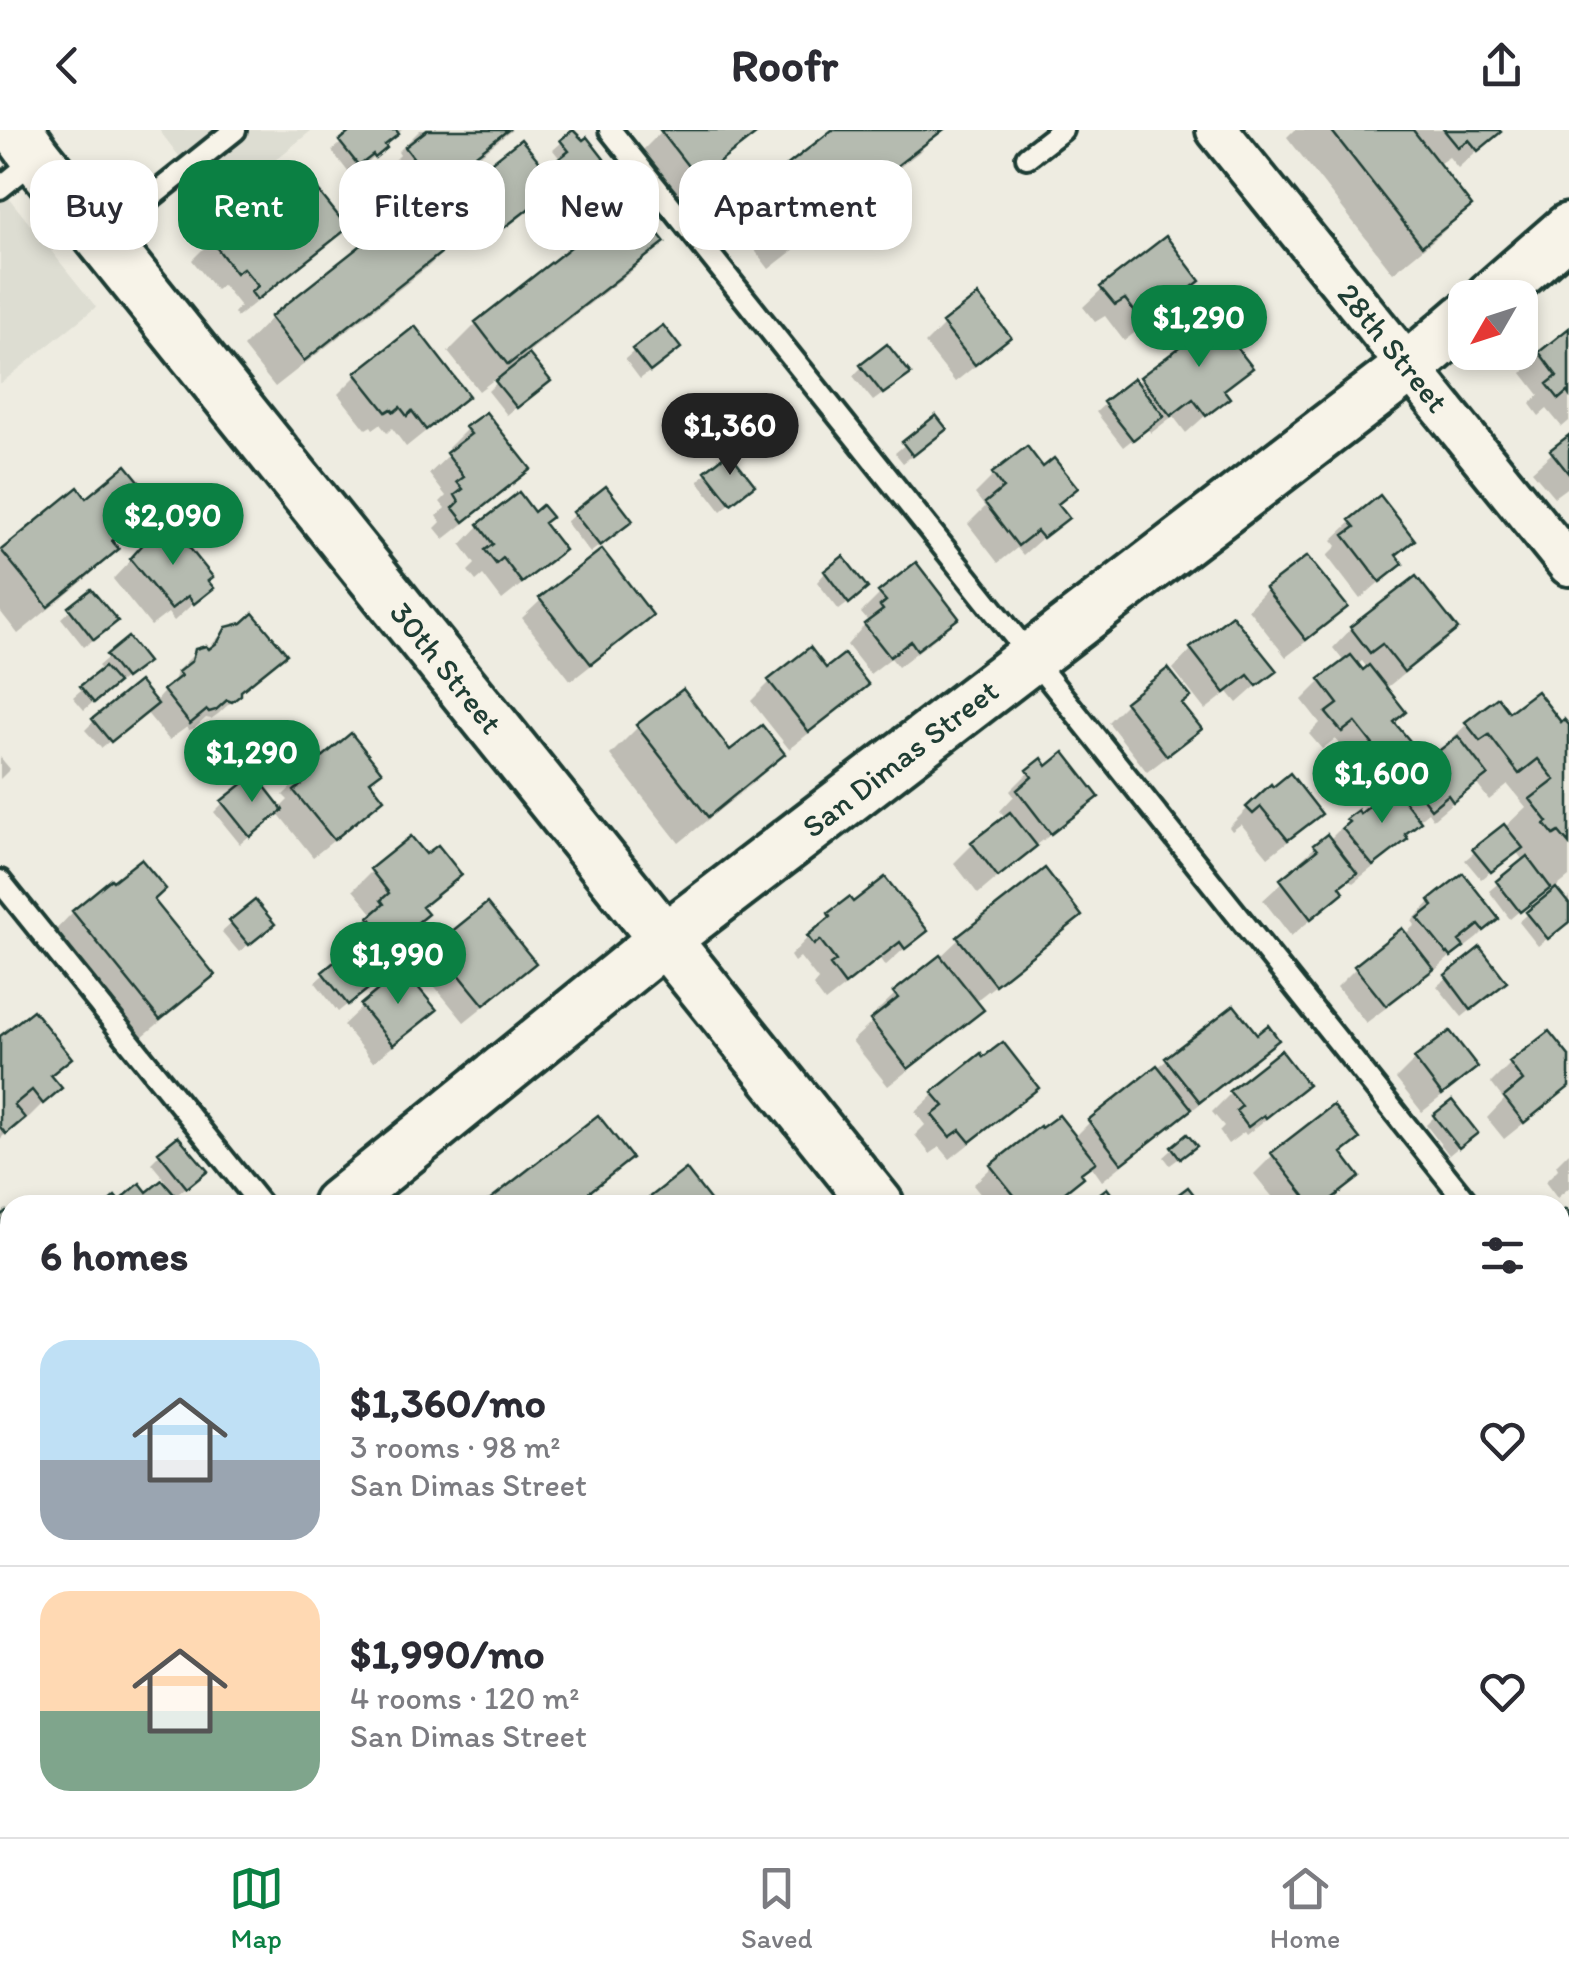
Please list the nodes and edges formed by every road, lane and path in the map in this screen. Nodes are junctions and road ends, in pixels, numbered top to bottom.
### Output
1 (235, 130) edge
2 (610, 130) edge
3 (1062, 130) edge
4 (1218, 130) edge
5 (1027, 157) dead end
6 (158, 191) edge
7 (1569, 230) edge
8 (111, 250) edge
9 (1511, 280) edge
10 (1448, 334) edge
11 (1408, 368) junction
12 (1569, 565) edge
13 (1030, 658) junction
14 (0, 881) edge
15 (665, 939) junction
16 (253, 1195) edge
17 (350, 1195) edge
18 (870, 1195) edge
19 (1461, 1195) edge

1 - 6 lane
2 - 13 lane
3 - 5 lane
4 - 11 street, 28th Street
7 - 9 street
8 - 15 street, 30th Street
10 - 11 street, San Dimas Street
11 - 12 street, 28th Street
11 - 13 street, San Dimas Street
13 - 15 street, San Dimas Street
13 - 19 lane
14 - 16 lane
15 - 17 street, San Dimas Street
15 - 18 street, 30th Street

